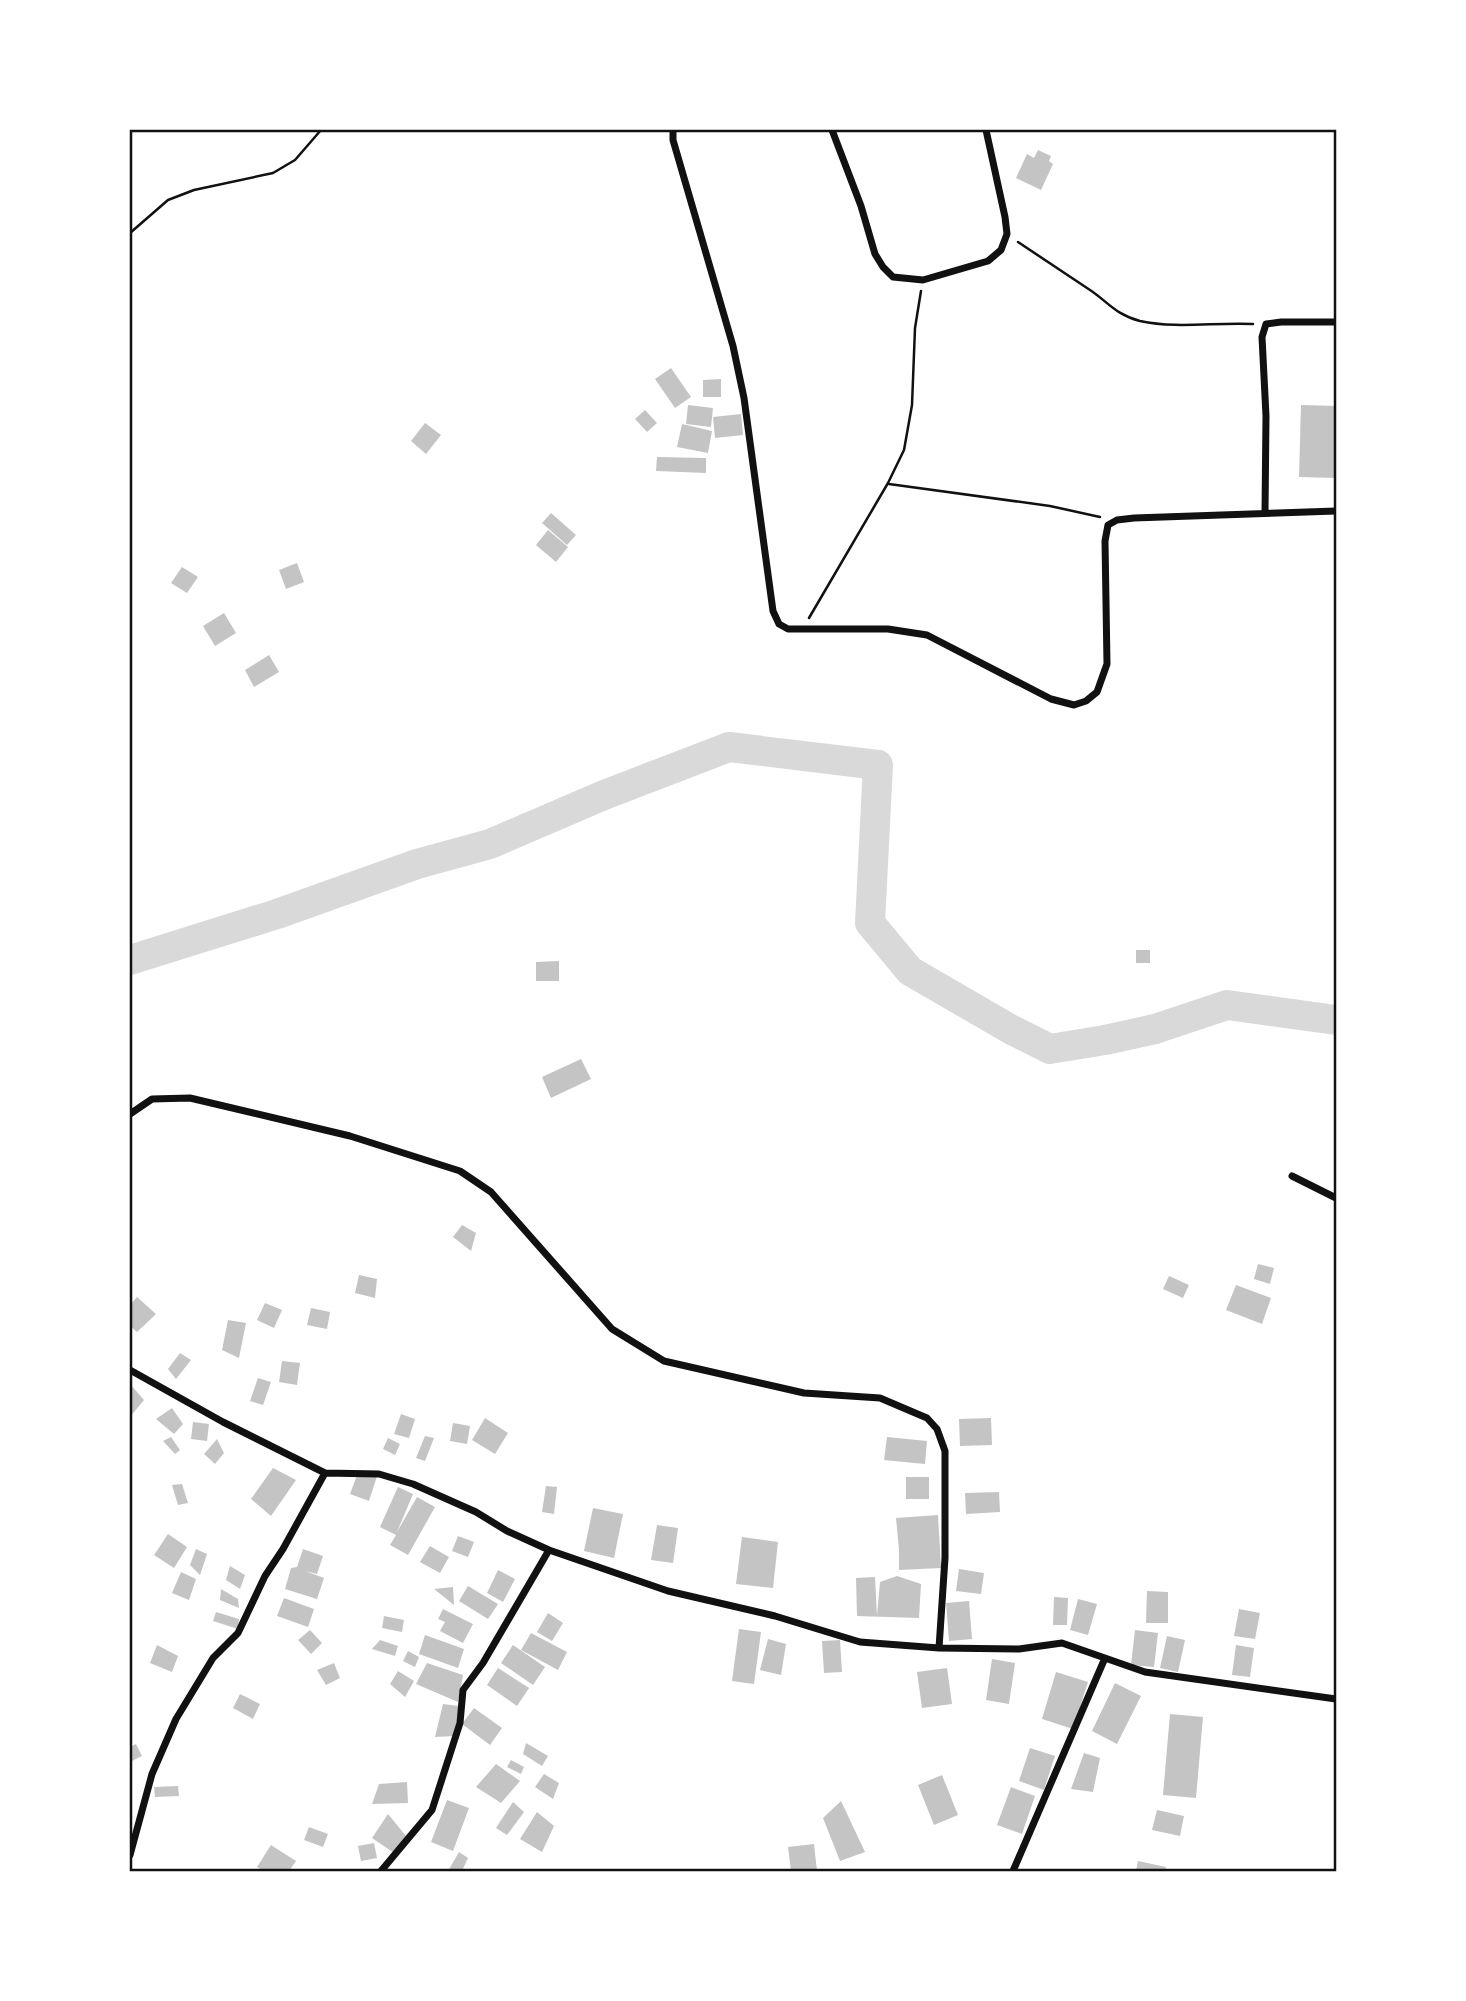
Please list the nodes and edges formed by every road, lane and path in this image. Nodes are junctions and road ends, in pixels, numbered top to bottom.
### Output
1 (321, 130) edge
2 (673, 130) edge
3 (832, 130) edge
4 (986, 130) edge
5 (130, 233) edge
6 (1007, 234) junction
7 (923, 280) junction
8 (1336, 323) edge
9 (1266, 324) junction
10 (888, 483) junction
11 (1336, 511) edge
12 (1265, 513) junction
13 (1117, 520) junction
14 (803, 630) junction
15 (130, 1114) edge
16 (1292, 1176) dead end
17 (1336, 1198) edge
18 (130, 1370) edge
19 (325, 1472) junction
20 (550, 1550) junction
21 (939, 1648) junction
22 (1105, 1658) junction
23 (1336, 1699) edge
24 (130, 1854) edge
25 (381, 1871) edge
26 (1013, 1871) edge

1 - 5 path
2 - 14 street
3 - 7 street
4 - 6 street
6 - 7 street
6 - 9 path
7 - 10 path
8 - 9 street
9 - 12 street
10 - 13 path
10 - 14 path
11 - 12 street
12 - 13 street
13 - 14 street
15 - 21 street
16 - 17 street
18 - 19 street
19 - 20 street
19 - 24 street
20 - 21 street
20 - 25 street
21 - 22 street
22 - 23 street
22 - 26 street

